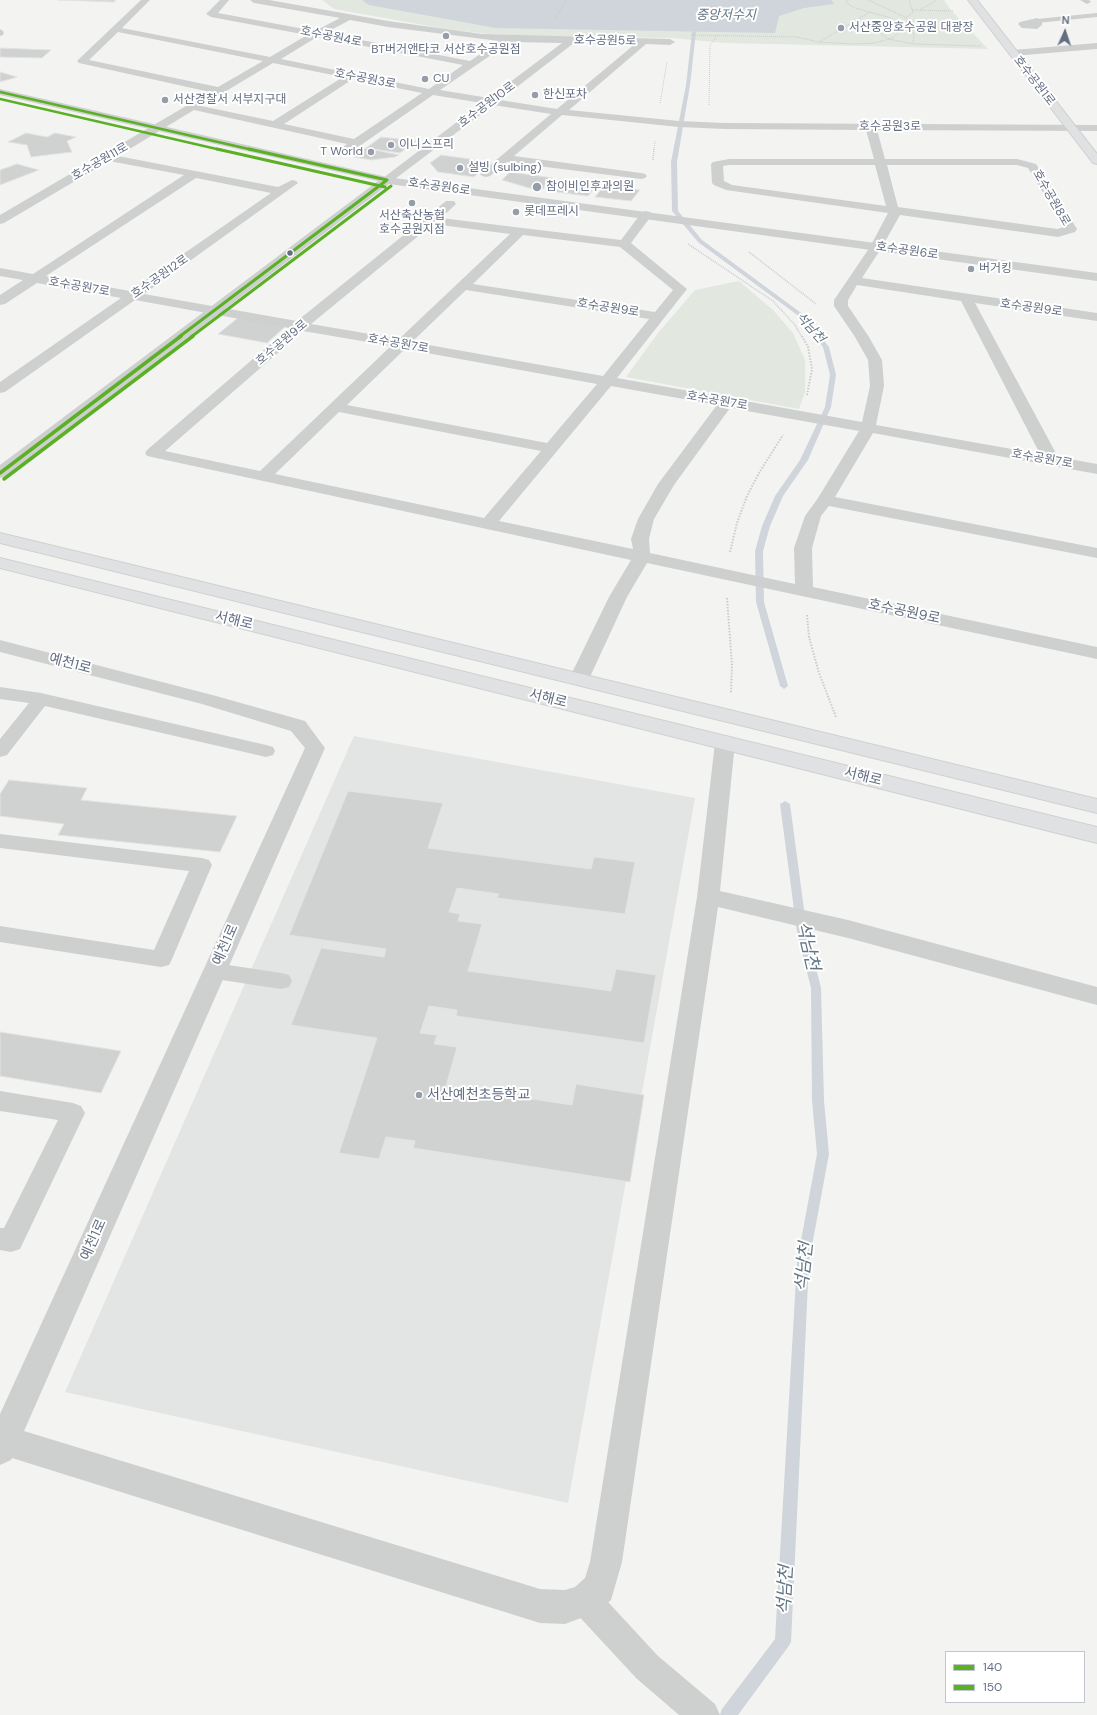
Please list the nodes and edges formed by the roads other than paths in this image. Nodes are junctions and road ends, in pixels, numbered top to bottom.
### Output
1 (146, 0) edge
2 (225, 0) edge
3 (254, 0) edge
4 (972, 0) edge
5 (1097, 15) edge
6 (349, 17) junction
7 (1037, 21) dead end
8 (116, 29) junction
9 (316, 34) junction
10 (508, 39) junction
11 (572, 40) junction
12 (643, 42) junction
13 (670, 42) road end
14 (1097, 46) edge
15 (1010, 50) junction
16 (272, 60) junction
17 (472, 64) junction
18 (352, 76) junction
19 (220, 91) junction
20 (0, 92) edge
21 (431, 92) junction
22 (490, 102) junction
23 (192, 107) junction
24 (559, 112) junction
25 (275, 125) junction
26 (871, 127) junction
27 (157, 128) junction
28 (1071, 128) junction
29 (1097, 128) edge
30 (357, 143) junction
31 (340, 154) dead end
32 (108, 157) junction
33 (505, 158) junction
34 (1097, 161) edge
35 (880, 162) junction
36 (194, 174) junction
37 (486, 174) dead end
38 (641, 176) dead end
39 (387, 180) junction
40 (292, 183) dead end
41 (280, 191) junction
42 (450, 204) dead end
43 (893, 210) junction
44 (646, 215) junction
45 (0, 220) edge
46 (430, 220) junction
47 (520, 231) junction
48 (624, 244) junction
49 (876, 247) junction
50 (0, 272) edge
51 (1097, 277) edge
52 (34, 278) junction
53 (854, 281) junction
54 (463, 286) junction
55 (132, 296) junction
56 (966, 298) junction
57 (0, 301) edge
58 (215, 311) junction
59 (657, 316) junction
60 (1097, 317) edge
61 (300, 326) junction
62 (402, 344) junction
63 (608, 381) junction
64 (0, 389) edge
65 (726, 403) junction
66 (336, 407) junction
67 (868, 428) junction
68 (551, 448) junction
69 (1052, 461) junction
70 (1097, 469) edge
71 (0, 473) edge
72 (264, 476) junction
73 (825, 500) junction
74 (488, 524) junction
75 (0, 538) edge
76 (1097, 553) edge
77 (642, 556) junction
78 (0, 563) edge
79 (804, 591) junction
80 (0, 646) edge
81 (1097, 653) edge
82 (579, 679) junction
83 (0, 693) edge
84 (41, 699) junction
85 (725, 743) junction
86 (0, 751) edge
87 (266, 751) dead end
88 (1097, 806) edge
89 (1097, 836) edge
90 (0, 841) edge
91 (708, 897) junction
92 (0, 934) edge
93 (215, 971) junction
94 (281, 981) dead end
95 (1097, 996) edge
96 (0, 1101) edge
97 (0, 1239) edge
98 (1, 1443) edge
99 (585, 1600) junction
100 (704, 1715) edge

1 - 8 street
2 - 9 street, 호수공원4로
3 - 6 street, 호수공원5로
4 - 15 main road, 호수공원1로
5 - 7 lane
6 - 9 street, 호수공원11로
6 - 10 street, 호수공원5로
8 - 16 street, 호수공원3로
8 - 19 street
9 - 16 street, 호수공원11로
9 - 17 street, 호수공원4로
10 - 11 street, 호수공원5로
10 - 17 street
11 - 12 street, 호수공원5로
11 - 22 street, 호수공원10로
12 - 13 street
12 - 24 street, 호수공원5로
14 - 15 street
15 - 28 main road, 호수공원1로
16 - 18 street, 호수공원3로
16 - 19 street, 호수공원11로
17 - 21 street
18 - 21 street, 호수공원3로
18 - 25 street
19 - 23 street, 호수공원11로
20 - 27 street, 호수공원6로
21 - 22 street, 호수공원3로
21 - 30 street
22 - 24 street, 호수공원3로
22 - 39 street, 호수공원10로
23 - 25 street
23 - 27 street, 호수공원11로
24 - 26 street, 호수공원3로
24 - 33 street, 호수공원5로
25 - 30 street
26 - 28 street, 호수공원3로
26 - 35 street
27 - 32 street, 호수공원11로
27 - 39 street, 호수공원6로
28 - 29 street, 호수공원3로
28 - 34 main road, 호수공원1로
30 - 31 street
32 - 36 street
32 - 45 street, 호수공원11로
33 - 37 street, 호수공원5로
33 - 38 street
35 - 43 street
35 - 43 street, 호수공원8로
35 - 43 street, 호수공원8로
36 - 41 street
36 - 52 street
39 - 44 street, 호수공원6로
39 - 58 street, 호수공원10로
40 - 41 street, 호수공원12로
41 - 55 street, 호수공원12로
42 - 46 street, 호수공원9로
43 - 49 street
44 - 48 street
44 - 49 street, 호수공원6로
46 - 47 street
46 - 61 street, 호수공원9로
47 - 48 street
47 - 54 street
48 - 59 street, 호수공원9로
49 - 51 street, 호수공원6로
49 - 53 street
50 - 52 street, 호수공원7로
52 - 55 street, 호수공원7로
52 - 57 street
53 - 56 street, 호수공원9로
53 - 67 street
54 - 59 street, 호수공원9로
54 - 62 street
55 - 58 street, 호수공원7로
55 - 64 street, 호수공원12로
56 - 60 street, 호수공원9로
56 - 69 street
58 - 61 street, 호수공원7로
58 - 71 street, 호수공원10로
59 - 63 street, 호수공원9로
61 - 62 street, 호수공원7로
61 - 72 street, 호수공원9로
62 - 63 street, 호수공원7로
62 - 66 street
63 - 65 street, 호수공원7로
63 - 68 street, 호수공원9로
65 - 67 street, 호수공원7로
65 - 77 street
66 - 68 street
66 - 72 street
67 - 69 street, 호수공원7로
67 - 73 street
68 - 74 street, 호수공원9로
69 - 70 street, 호수공원7로
72 - 74 street, 호수공원9로
73 - 76 street
73 - 79 street
74 - 77 street, 호수공원9로
75 - 82 main road, 서해로
77 - 79 street, 호수공원9로
77 - 82 street
78 - 85 main road, 서해로
79 - 81 street, 호수공원9로
80 - 93 street, 예천1로
82 - 88 main road, 서해로
83 - 84 lane
84 - 86 lane
84 - 87 lane
85 - 89 main road, 서해로
85 - 91 street
90 - 92 lane
91 - 95 street
91 - 99 street
93 - 94 lane
93 - 98 street, 예천1로
96 - 97 lane
98 - 99 street
99 - 100 lane

